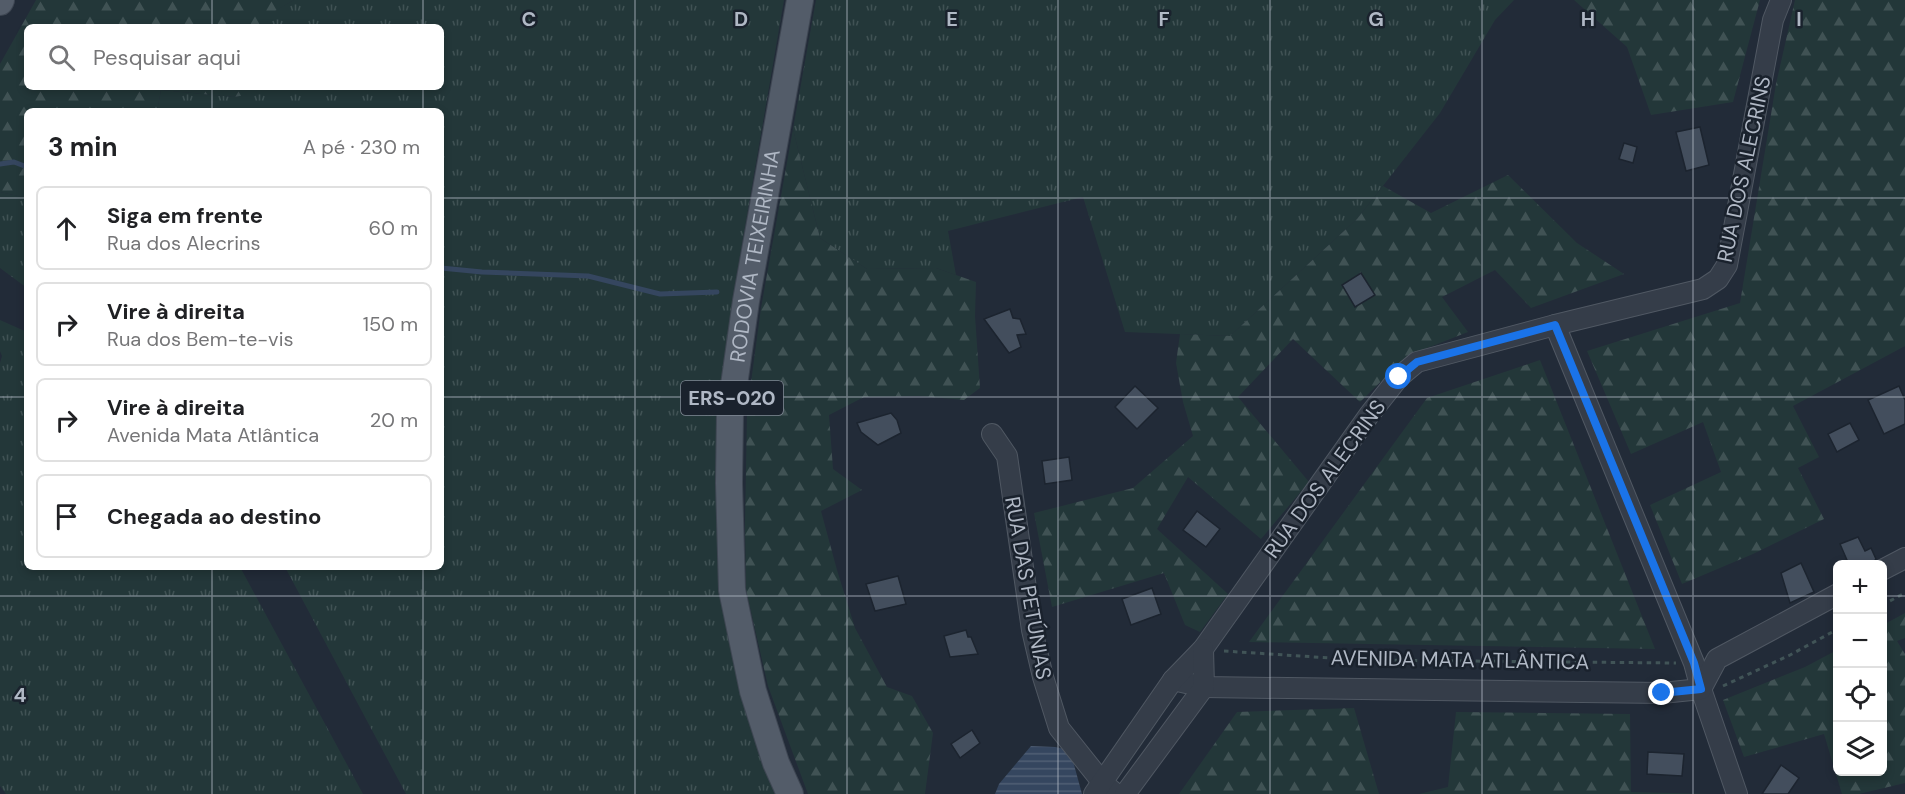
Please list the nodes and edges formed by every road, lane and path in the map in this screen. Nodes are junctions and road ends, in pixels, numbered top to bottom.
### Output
1 (800, 0) edge
2 (1781, 0) edge
3 (1555, 325) junction
4 (992, 434) dead end
5 (1905, 558) edge
6 (1887, 567) edge
7 (1905, 593) edge
8 (1833, 597) edge
9 (1887, 602) edge
10 (1833, 633) edge
11 (1203, 649) junction
12 (1694, 663) junction
13 (1173, 680) junction
14 (1204, 687) junction
15 (1701, 689) junction
16 (1104, 790) edge
17 (790, 794) edge
18 (1125, 794) edge
19 (1737, 794) edge

1 - 17 main road, RODOVIA TEIXEIRINHA / ERS-020
2 - 3 street, RUA DOS ALECRINS
3 - 11 street, RUA DOS ALECRINS
3 - 12 street
4 - 16 street, RUA DAS PETÚNIAS
5 - 6 street
7 - 9 path
8 - 15 street
10 - 15 path
11 - 12 path, AVENIDA MATA ATLÂNTICA
11 - 13 street, RUA DOS ALECRINS
11 - 14 street
12 - 15 street
13 - 14 street, AVENIDA MATA ATLÂNTICA
13 - 16 street
14 - 15 street, AVENIDA MATA ATLÂNTICA
14 - 18 street
15 - 19 street

